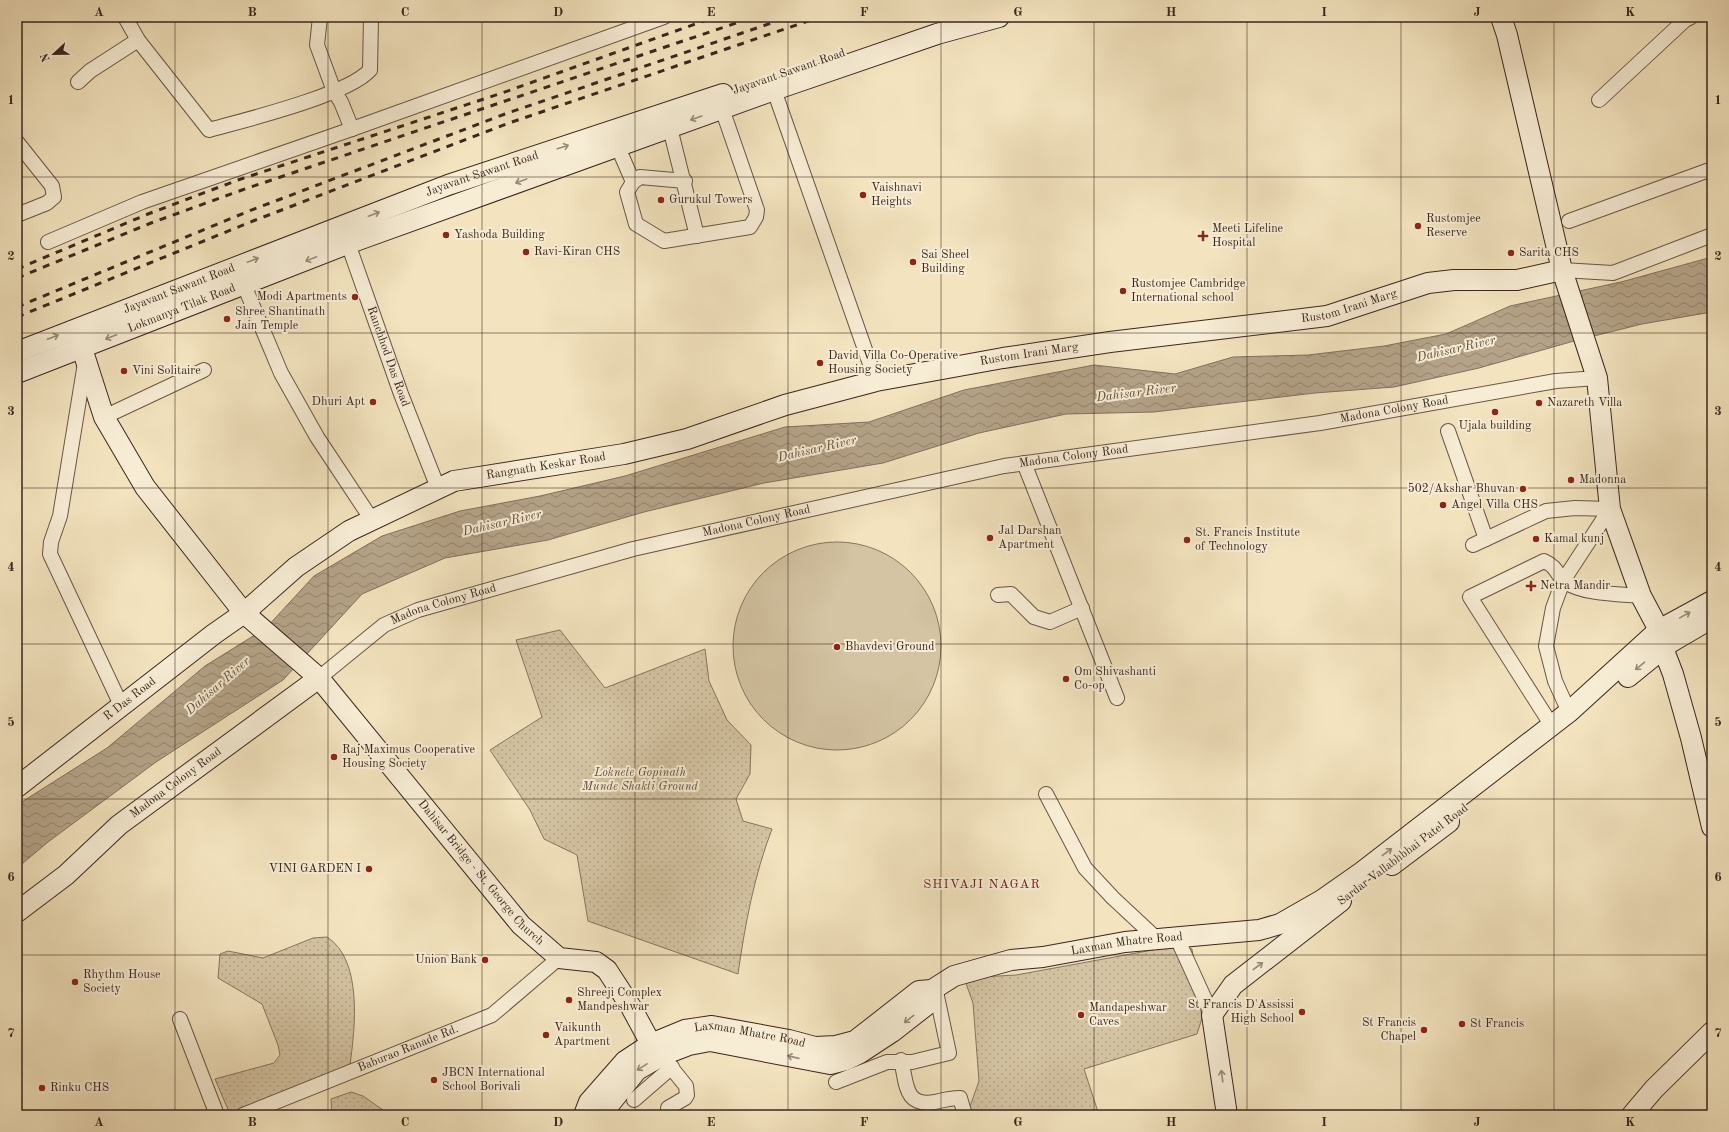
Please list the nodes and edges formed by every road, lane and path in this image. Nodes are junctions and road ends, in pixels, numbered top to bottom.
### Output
1 (125, 17) edge
2 (320, 17) edge
3 (371, 17) edge
4 (664, 17) edge
5 (954, 17) edge
6 (999, 17) edge
7 (1501, 17) edge
8 (1691, 17) edge
9 (138, 40) junction
10 (78, 82) dead end
11 (774, 90) junction
12 (334, 91) junction
13 (1599, 100) dead end
14 (720, 102) junction
15 (668, 120) junction
16 (352, 129) junction
17 (614, 139) junction
18 (17, 142) edge
19 (1712, 169) edge
20 (633, 182) junction
21 (685, 182) junction
22 (17, 215) edge
23 (1569, 221) dead end
24 (346, 225) junction
25 (1712, 235) edge
26 (697, 236) junction
27 (48, 242) dead end
28 (347, 244) junction
29 (1562, 270) junction
30 (244, 285) junction
31 (75, 329) junction
32 (17, 352) edge
33 (85, 353) junction
34 (204, 370) dead end
35 (1594, 370) junction
36 (17, 373) edge
37 (876, 381) junction
38 (104, 417) junction
39 (1448, 431) dead end
40 (1024, 463) junction
41 (438, 488) junction
42 (1610, 509) junction
43 (372, 520) junction
44 (1564, 581) junction
45 (998, 595) dead end
46 (1641, 596) junction
47 (1712, 601) edge
48 (1082, 608) junction
49 (250, 618) junction
50 (1712, 618) edge
51 (1664, 640) junction
52 (319, 678) junction
53 (1117, 698) dead end
54 (121, 705) junction
55 (1569, 712) junction
56 (1552, 726) junction
57 (1712, 782) edge
58 (17, 787) edge
59 (1046, 794) dead end
60 (1712, 827) edge
61 (1326, 905) junction
62 (17, 912) edge
63 (1177, 938) junction
64 (1157, 939) junction
65 (559, 958) junction
66 (934, 988) junction
67 (1212, 1015) junction
68 (180, 1019) dead end
69 (1712, 1032) edge
70 (1712, 1047) edge
71 (860, 1055) junction
72 (662, 1056) junction
73 (901, 1060) junction
74 (634, 1100) dead end
75 (668, 1108) dead end
76 (218, 1115) edge
77 (243, 1115) edge
78 (584, 1115) edge
79 (601, 1115) edge
80 (965, 1115) edge
81 (1227, 1115) edge
82 (1632, 1115) edge
83 (1647, 1115) edge

1 - 9 street
2 - 12 street
3 - 12 street
4 - 16 street
5 - 14 street, Jayavant Sawant Road
6 - 11 street, Jayavant Sawant Road
7 - 29 street
8 - 13 street
9 - 10 street
9 - 12 street
11 - 14 street, Jayavant Sawant Road
11 - 37 street
12 - 16 street
14 - 15 street, Jayavant Sawant Road
14 - 26 street
15 - 17 street, Jayavant Sawant Road
15 - 21 street
16 - 27 street
17 - 20 street
24 -> 17 street, Jayavant Sawant Road
17 -> 28 street, Jayavant Sawant Road
18 - 22 street
19 - 23 street
20 - 21 street
20 - 26 street
21 - 26 street
24 - 28 street, Ranchhod Das Road
31 -> 24 street, Jayavant Sawant Road
25 - 29 street
28 -> 30 street, Lokmanya Tilak Road
28 - 41 street, Ranchhod Das Road
29 - 35 street
29 - 37 street, Rustom Irani Marg
30 -> 33 street, Lokmanya Tilak Road
30 - 43 street
32 -> 31 street, Jayavant Sawant Road
31 - 33 street, Dahisar Bridge - St. George Church
33 - 36 street, Lokmanya Tilak Road
33 - 38 street, Dahisar Bridge - St. George Church
33 - 54 street
34 - 38 street
35 - 40 street, Madona Colony Road
35 - 42 street
37 - 41 street, Rangnath Keskar Road
38 - 49 street, Dahisar Bridge - St. George Church
39 - 42 street
40 - 48 street
40 - 52 street, Madona Colony Road
41 - 43 street, Rangnath Keskar Road
42 - 44 street
42 - 46 street
43 - 49 street, Rangnath Keskar Road
44 - 46 street
44 - 55 street
44 - 56 street
45 - 48 street
46 - 51 street
51 -> 47 street
48 - 53 street
49 - 52 street, Dahisar Bridge - St. George Church
49 - 54 street, R Das Road
50 - 51 street, Sardar Vallabhbhai Patel Road
51 - 55 street, Sardar Vallabhbhai Patel Road
51 - 57 street
51 - 60 street
51 -> 61 street, Sardar Vallabhbhai Patel Road
52 - 62 street, Madona Colony Road
52 - 65 street, Dahisar Bridge - St. George Church
54 - 58 street, R Das Road
55 - 56 street, Sardar Vallabhbhai Patel Road
61 -> 56 street, Sardar Vallabhbhai Patel Road
59 - 64 street
61 - 63 street, Laxman Mhatre Road
67 -> 61 street
63 - 64 street, Laxman Mhatre Road
63 - 67 street
64 - 66 street, Laxman Mhatre Road
65 - 72 street
65 - 77 street, Baburao Ranade Rd.
66 - 71 street, Laxman Mhatre Road
66 - 73 street
81 -> 67 street
68 - 76 street
69 - 82 street
70 - 83 street
71 - 72 street, Laxman Mhatre Road
71 - 73 street
72 - 74 street
72 - 75 street
72 - 78 street, Laxman Mhatre Road
72 -> 79 street, Laxman Mhatre Road
73 - 80 street

